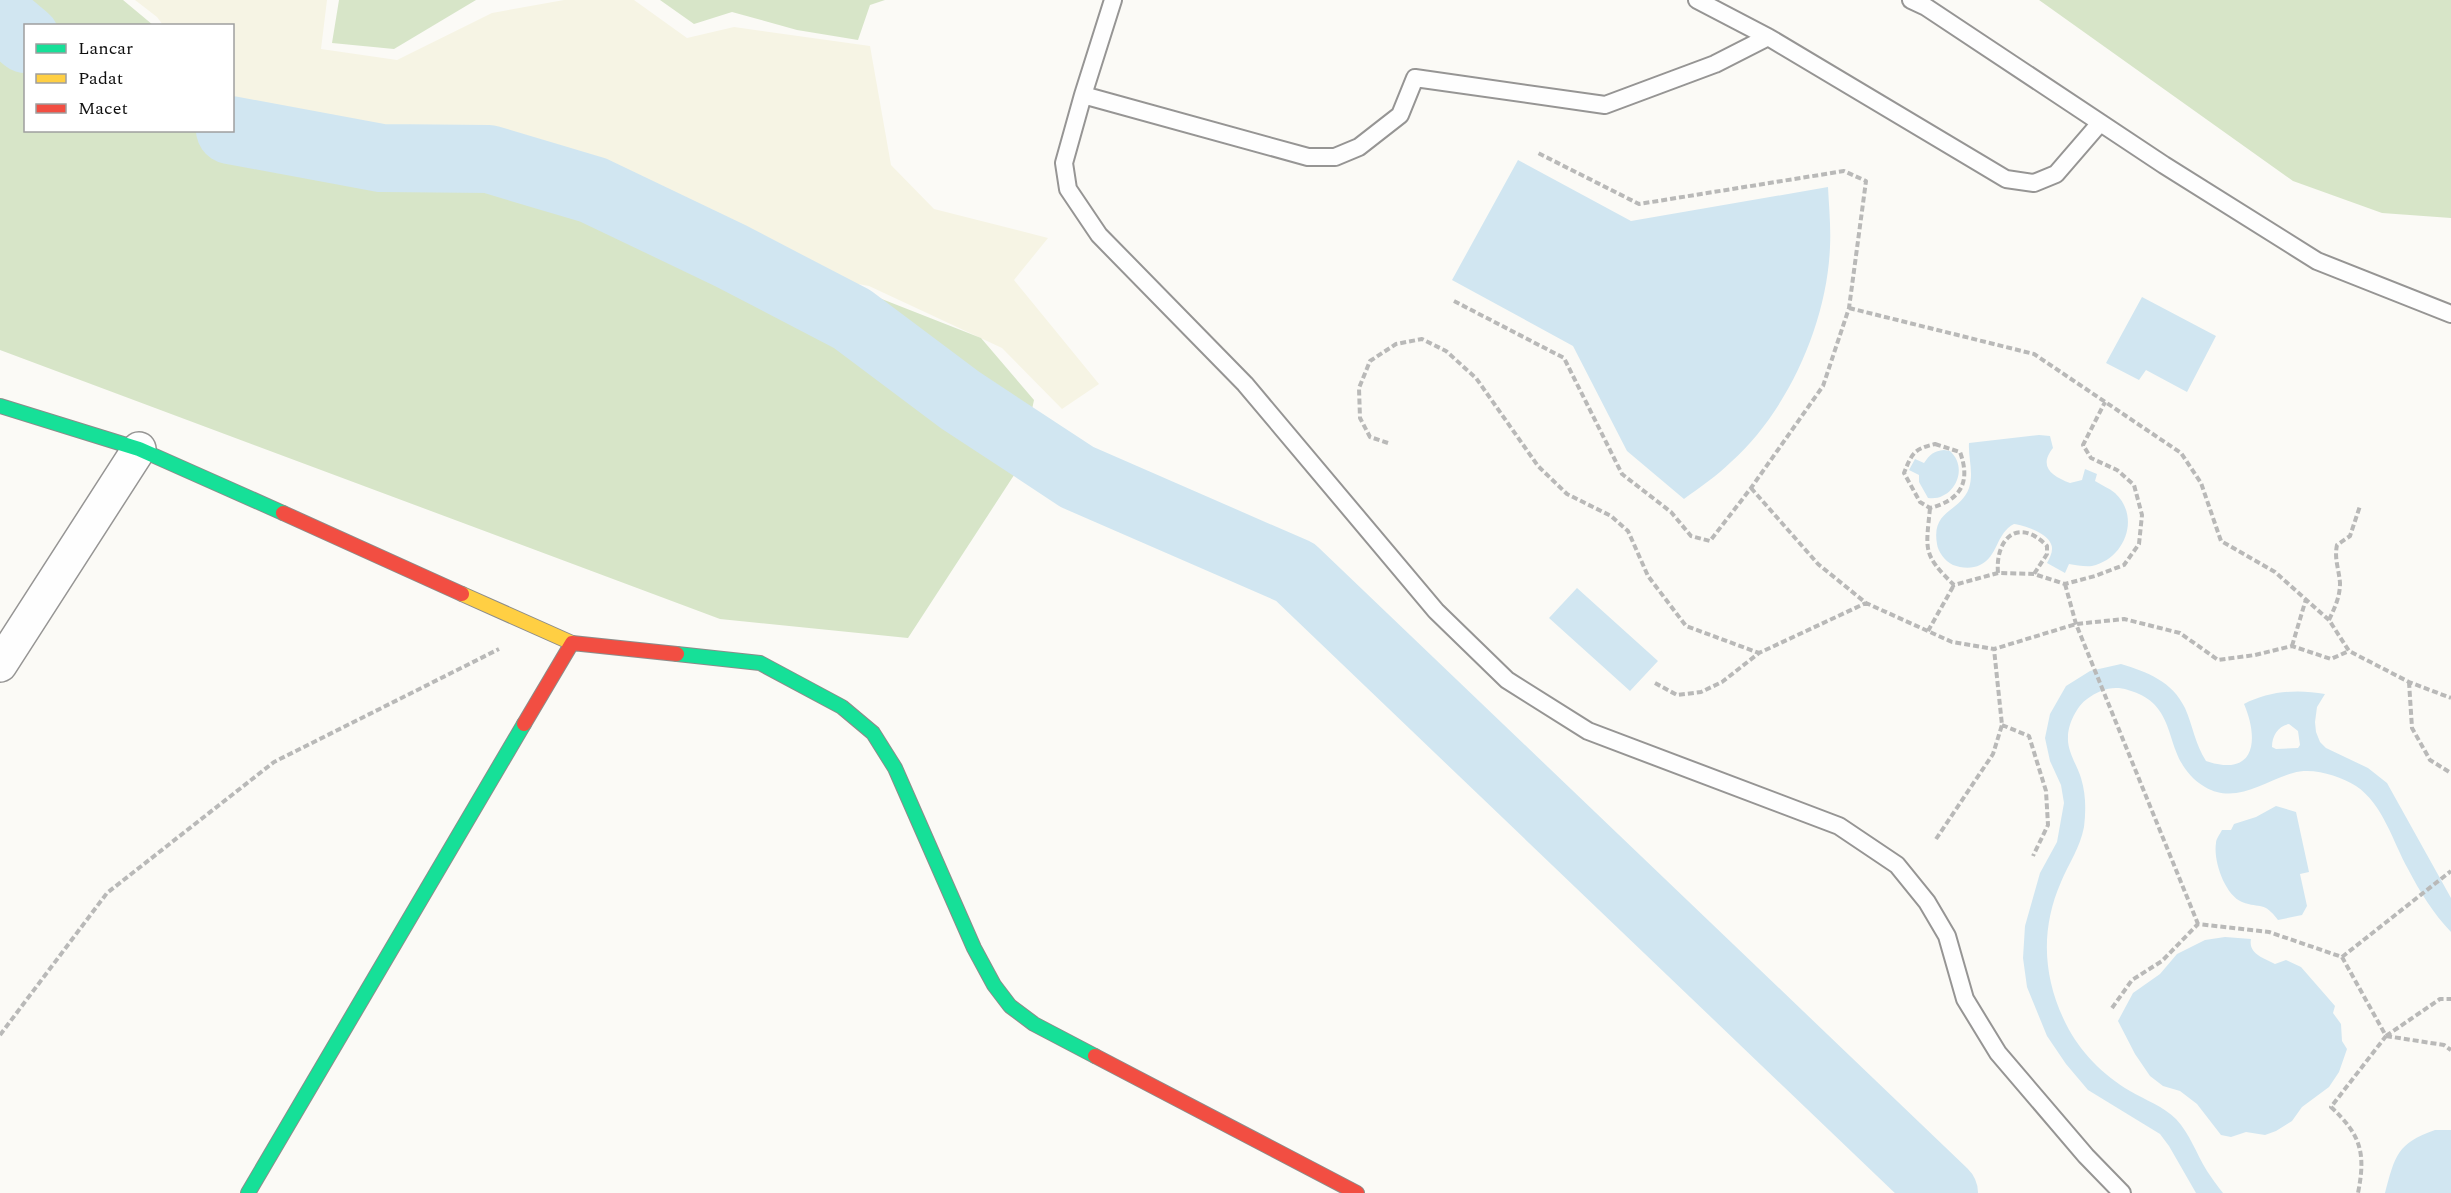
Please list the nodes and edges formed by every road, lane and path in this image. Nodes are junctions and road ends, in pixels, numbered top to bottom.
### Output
1 (1113, 0) edge
2 (1697, 0) edge
3 (1911, 0) edge
4 (1768, 37) junction
5 (1083, 95) junction
6 (2100, 123) junction
7 (1538, 153) dead end
8 (1454, 301) dead end
9 (1848, 308) junction
10 (2451, 314) edge
11 (2105, 402) junction
12 (0, 406) edge
13 (1388, 443) dead end
14 (139, 449) junction
15 (1751, 488) junction
16 (2360, 506) dead end
17 (1930, 508) junction
18 (1998, 573) junction
19 (2034, 574) junction
20 (2065, 584) junction
21 (1954, 585) junction
22 (2306, 599) junction
23 (1866, 603) junction
24 (2329, 620) junction
25 (2076, 624) junction
26 (540, 628) junction
27 (1928, 631) junction
28 (572, 643) junction
29 (2292, 646) junction
30 (1994, 649) junction
31 (2349, 651) junction
32 (1759, 653) junction
33 (0, 665) edge
34 (2409, 682) junction
35 (1654, 683) dead end
36 (2451, 698) edge
37 (2002, 725) junction
38 (2451, 773) edge
39 (1936, 839) dead end
40 (2034, 856) dead end
41 (2451, 871) edge
42 (2199, 924) junction
43 (2342, 957) junction
44 (2451, 999) edge
45 (2112, 1008) dead end
46 (0, 1035) edge
47 (2386, 1036) junction
48 (2451, 1050) edge
49 (248, 1193) edge
50 (1357, 1193) edge
51 (2122, 1193) edge
52 (2358, 1193) edge

1 - 5 lane
2 - 4 lane
3 - 6 lane
4 - 5 lane
4 - 6 lane
5 - 51 lane
6 - 10 lane
7 - 9 path
8 - 15 path
9 - 11 path
9 - 15 path
11 - 20 path
11 - 22 path
12 - 14 street
13 - 32 path
14 - 26 street
14 - 33 street
15 - 23 path
16 - 24 path
17 - 17 path
17 - 21 path
18 - 19 path
18 - 19 path
18 - 21 path
19 - 20 path
20 - 25 path
21 - 27 path
22 - 24 path
22 - 29 path
23 - 27 path
23 - 32 path
24 - 31 path
25 - 29 path
25 - 30 path
25 - 42 path
26 - 28 street
26 - 46 path
27 - 30 path
28 - 49 street
28 - 50 street
29 - 31 path
30 - 37 path
31 - 34 path
32 - 35 path
34 - 36 path
34 - 38 path
37 - 39 path
37 - 40 path
41 - 43 path
42 - 43 path
42 - 45 path
43 - 47 path
44 - 47 path
47 - 48 path
47 - 52 path

